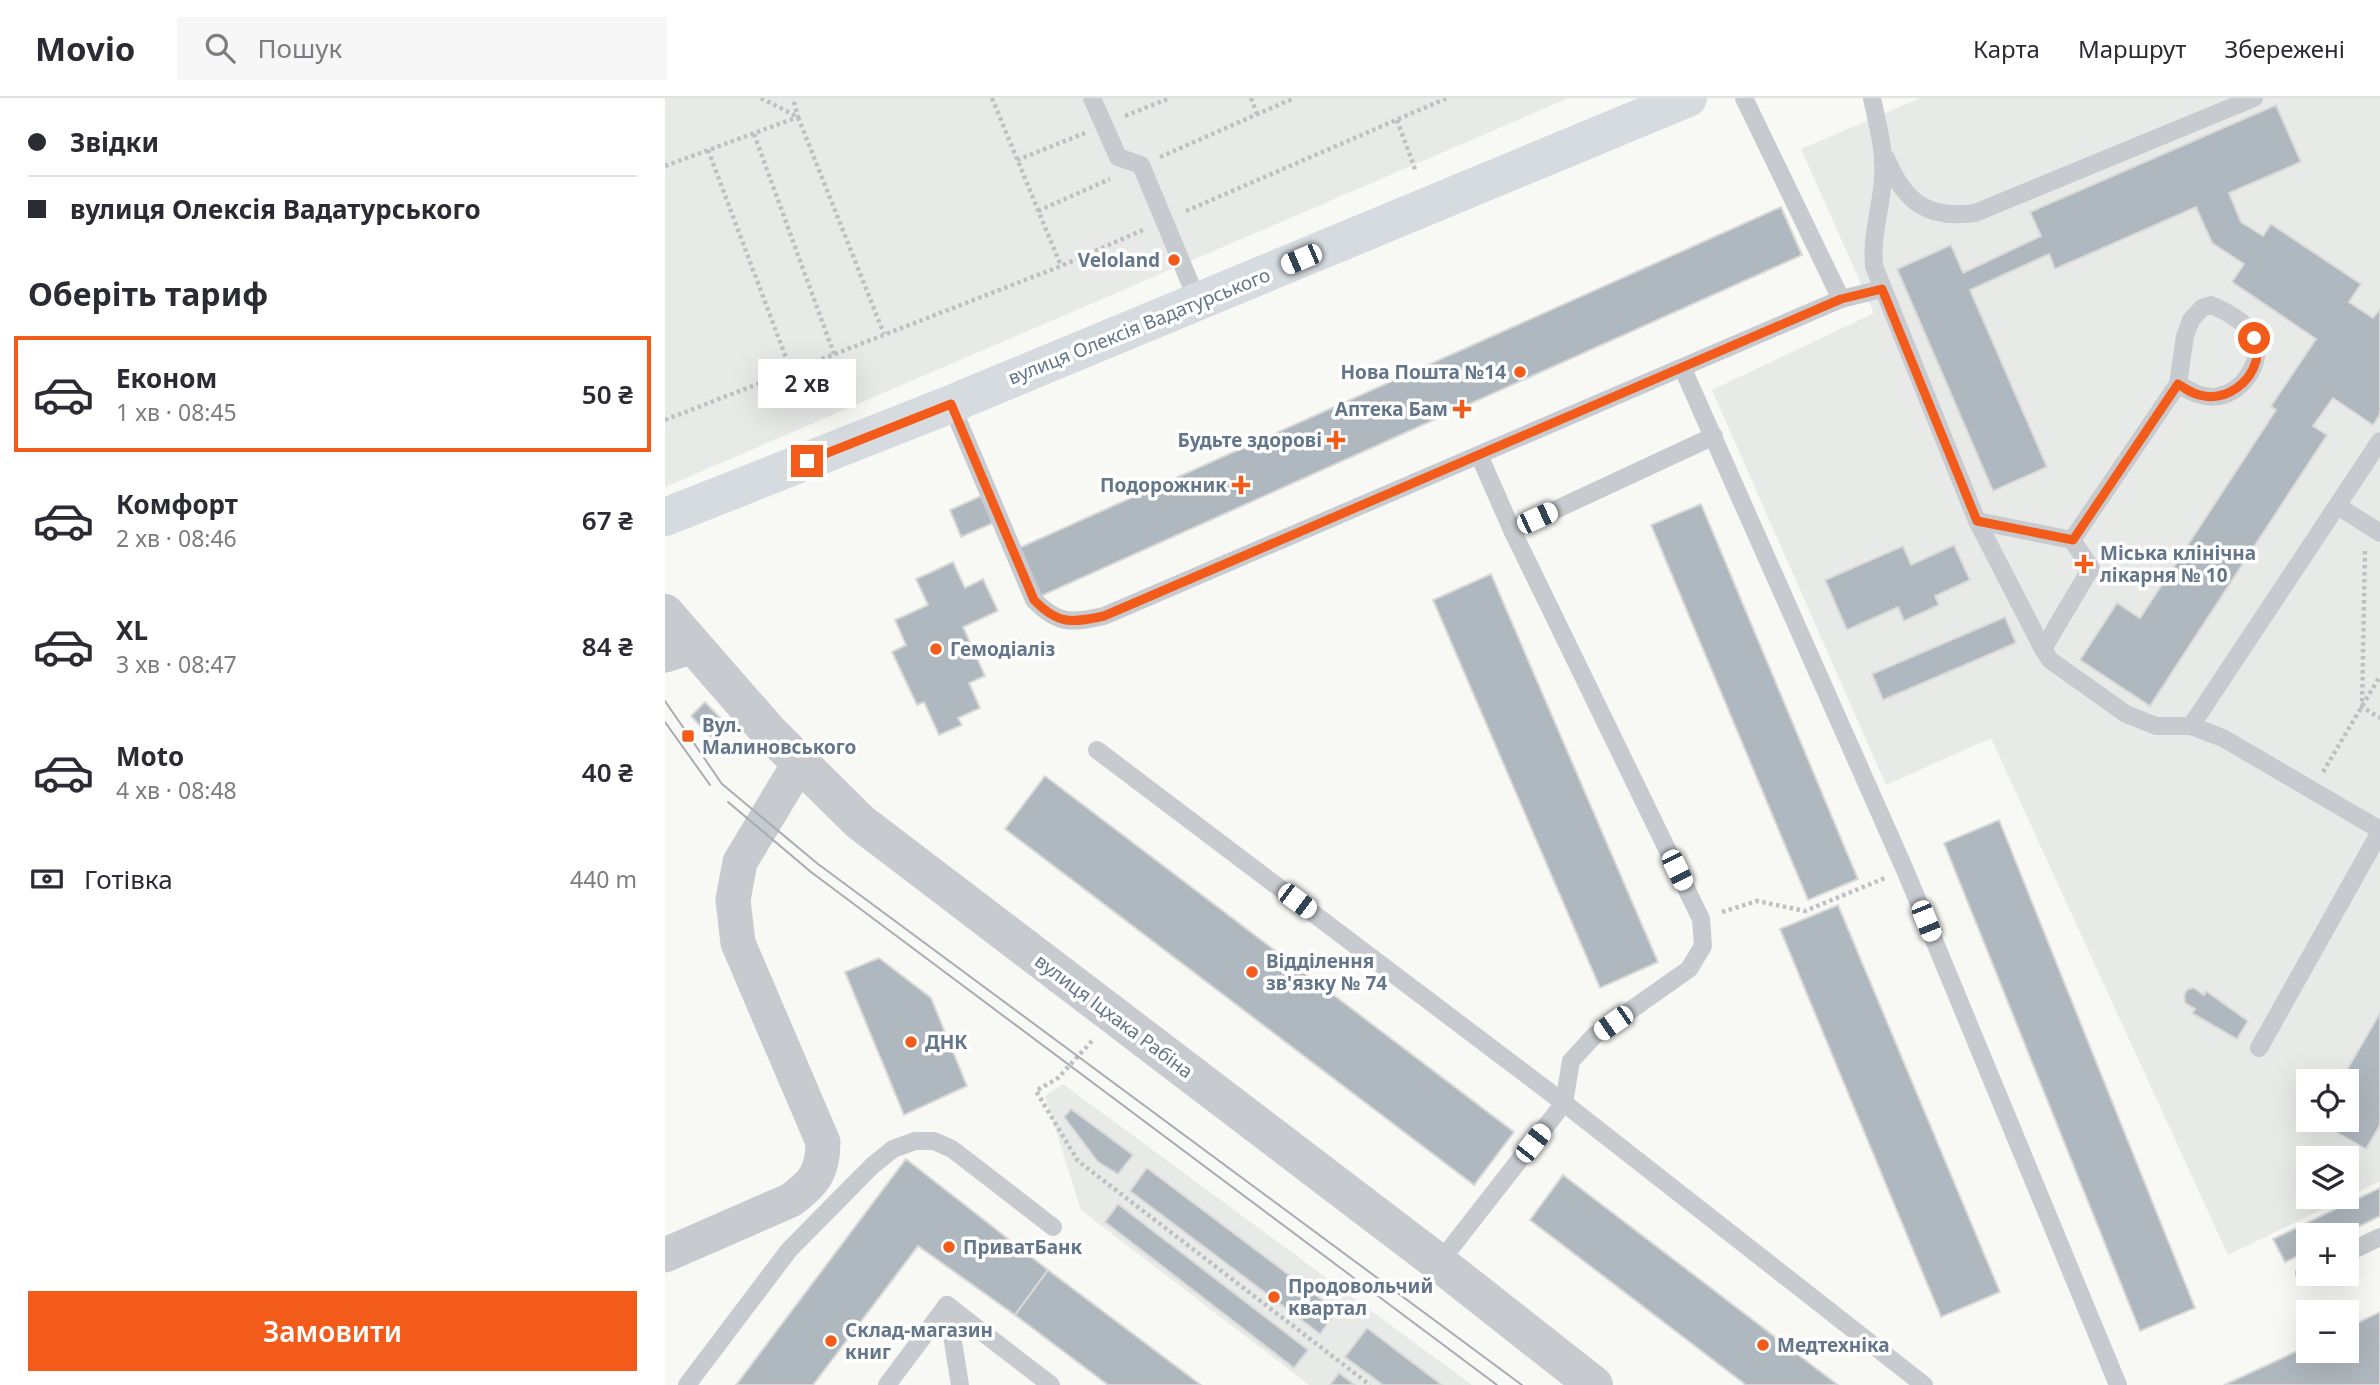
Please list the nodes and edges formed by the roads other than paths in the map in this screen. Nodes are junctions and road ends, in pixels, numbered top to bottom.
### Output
1 (1092, 98) edge
2 (1688, 98) edge
3 (1744, 98) edge
4 (1872, 98) edge
5 (2254, 98) edge
6 (1884, 151) junction
7 (1882, 289) junction
8 (1841, 299) junction
9 (1198, 302) junction
10 (1683, 369) junction
11 (2178, 384) junction
12 (951, 404) junction
13 (1714, 436) junction
14 (2380, 442) edge
15 (1479, 455) junction
16 (2338, 506) junction
17 (665, 517) edge
18 (1977, 521) junction
19 (2373, 528) edge
20 (1512, 530) junction
21 (2073, 540) junction
22 (665, 613) edge
23 (2043, 649) junction
24 (679, 650) edge
25 (2191, 726) junction
26 (1097, 750) dead end
27 (799, 764) junction
28 (2380, 831) edge
29 (2259, 1048) dead end
30 (1564, 1103) junction
31 (823, 1182) junction
32 (1053, 1227) dead end
33 (2380, 1237) edge
34 (2359, 1247) edge
35 (665, 1255) edge
36 (1439, 1263) junction
37 (947, 1305) junction
38 (687, 1385) edge
39 (887, 1385) edge
40 (960, 1385) edge
41 (1051, 1385) edge
42 (1594, 1385) edge
43 (1924, 1385) edge
44 (2118, 1385) edge

1 - 9 lane
2 - 9 main road, вулиця Олексія Вадатурського
3 - 8 lane
4 - 6 lane
5 - 6 lane
6 - 7 lane
7 - 8 lane
7 - 18 lane
8 - 10 lane
9 - 12 main road, вулиця Олексія Вадатурського
10 - 13 lane
10 - 15 lane
11 - 11 lane
11 - 21 lane
12 - 15 lane
12 - 17 main road, вулиця Олексія Вадатурського
13 - 20 lane
13 - 44 lane
14 - 16 lane
15 - 20 lane
16 - 19 lane
16 - 25 lane
18 - 21 lane
18 - 23 lane
20 - 30 lane
21 - 23 lane
22 - 24 street, вулиця Іцхака Рабіна
23 - 25 lane
24 - 27 street, вулиця Іцхака Рабіна
25 - 28 lane
26 - 30 lane
27 - 31 street
27 - 36 street, вулиця Іцхака Рабіна
28 - 29 lane
30 - 36 lane
30 - 43 lane
31 - 32 lane
31 - 35 street
31 - 38 lane
33 - 34 lane
36 - 42 street, вулиця Іцхака Рабіна
37 - 39 lane
37 - 40 lane
37 - 41 lane

